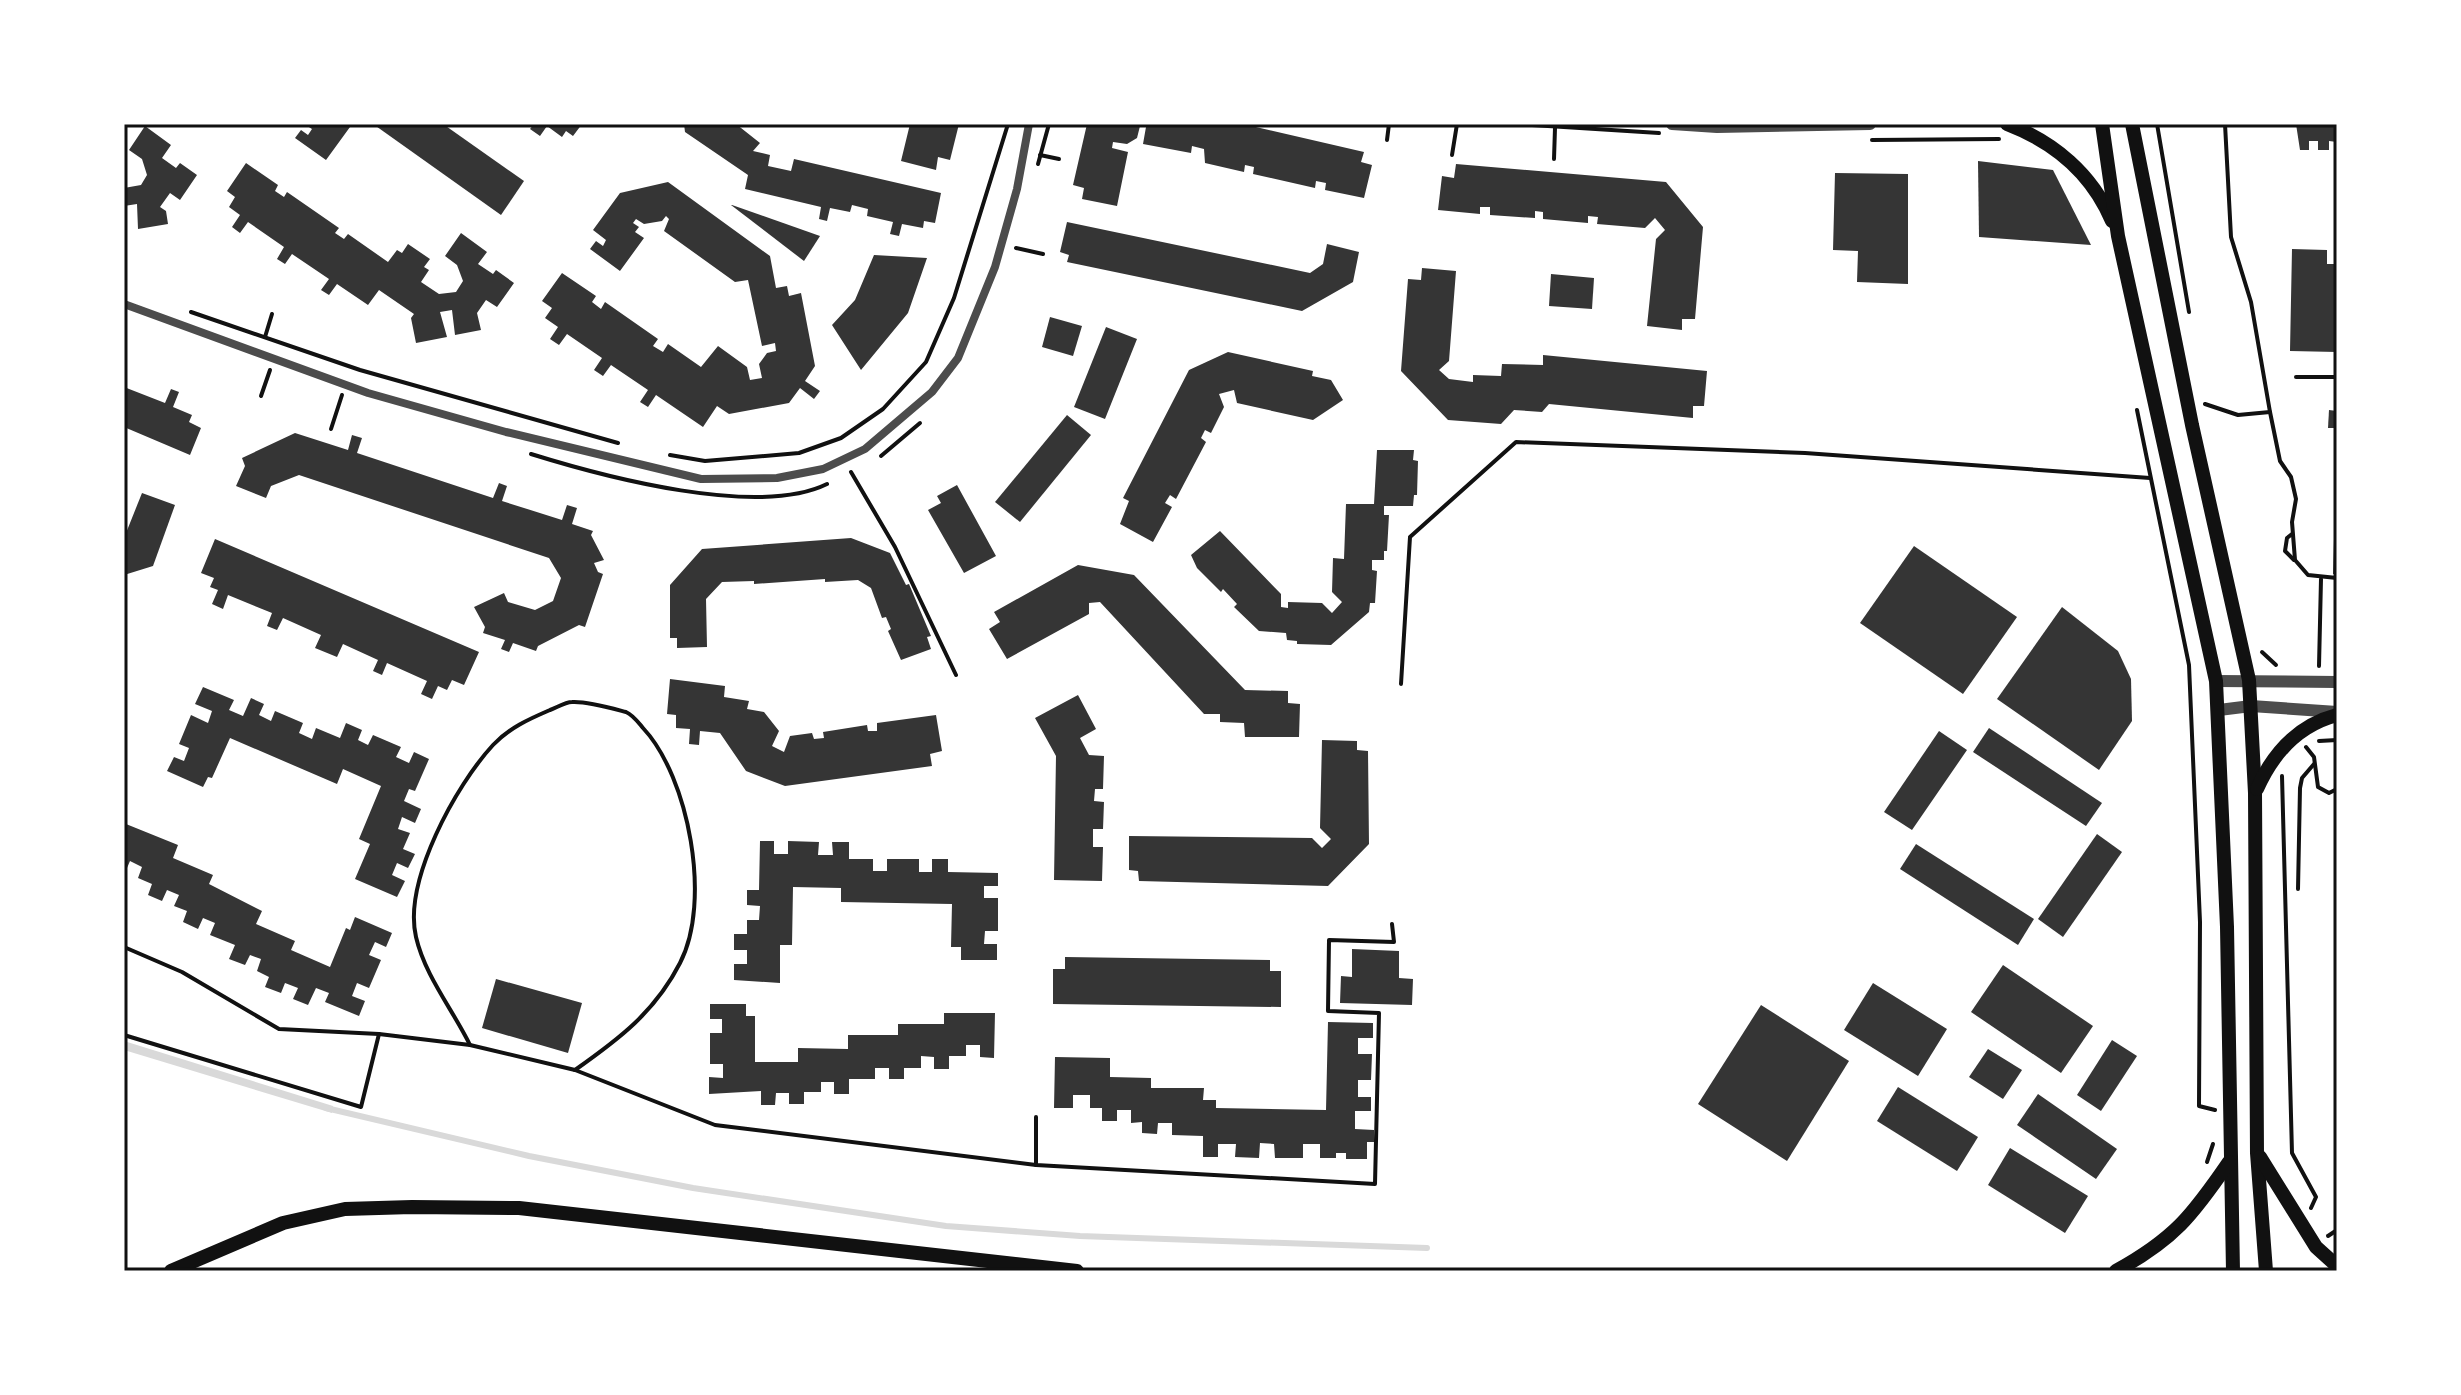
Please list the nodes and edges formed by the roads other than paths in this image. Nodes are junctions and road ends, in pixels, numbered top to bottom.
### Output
1 (1029, 124) edge
2 (1870, 124) edge
3 (2007, 124) edge
4 (2102, 124) edge
5 (2132, 124) edge
6 (1669, 129) edge
7 (2118, 236) junction
8 (124, 304) edge
9 (2249, 680) junction
10 (2216, 681) junction
11 (2337, 682) edge
12 (2251, 706) junction
13 (2219, 710) junction
14 (2337, 714) edge
15 (2255, 793) junction
16 (2257, 1153) junction
17 (2230, 1162) junction
18 (2337, 1266) edge
19 (171, 1271) edge
20 (1077, 1271) edge
21 (2116, 1271) edge
22 (2233, 1271) edge
23 (2266, 1271) edge

1 - 8 street
2 - 6 street
3 - 7 main road
4 - 7 main road
5 - 9 main road
7 - 10 main road
9 - 10 street
9 - 11 street
9 - 12 main road
10 - 13 main road
12 - 13 street
12 - 14 street
12 - 15 main road
13 - 17 main road
14 - 15 main road
15 - 16 main road
16 - 18 main road
16 - 23 main road
17 - 21 main road
17 - 22 main road
19 - 20 main road

